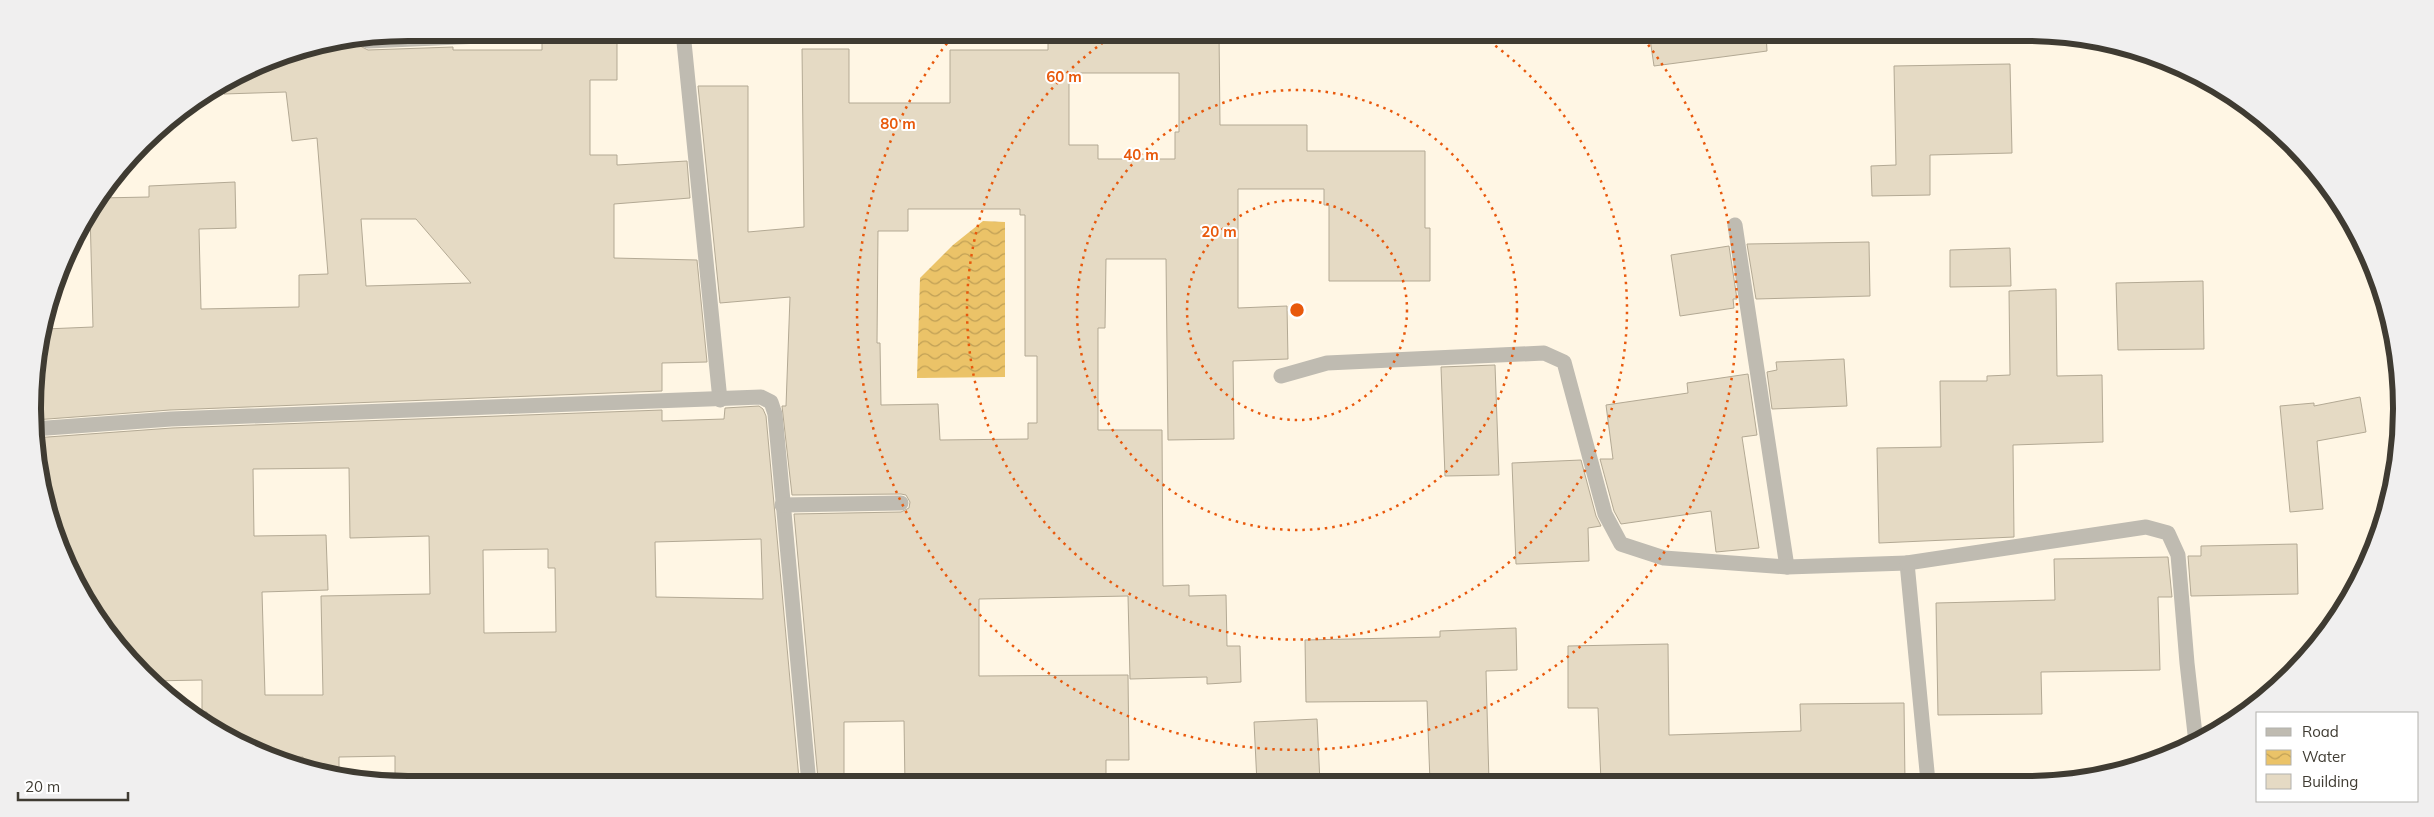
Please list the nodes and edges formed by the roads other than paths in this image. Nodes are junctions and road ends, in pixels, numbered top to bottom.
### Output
1 (684, 41) edge
2 (1735, 225) dead end
3 (1281, 376) dead end
4 (720, 400) junction
5 (42, 428) edge
6 (901, 503) dead end
7 (782, 505) junction
8 (1907, 563) junction
9 (1786, 567) junction
10 (2195, 734) edge
11 (808, 776) edge
12 (1927, 776) edge

1 - 4 street
2 - 9 street
3 - 9 street
4 - 5 street
4 - 7 street
6 - 7 street
7 - 11 street
8 - 9 street
8 - 10 street
8 - 12 street

